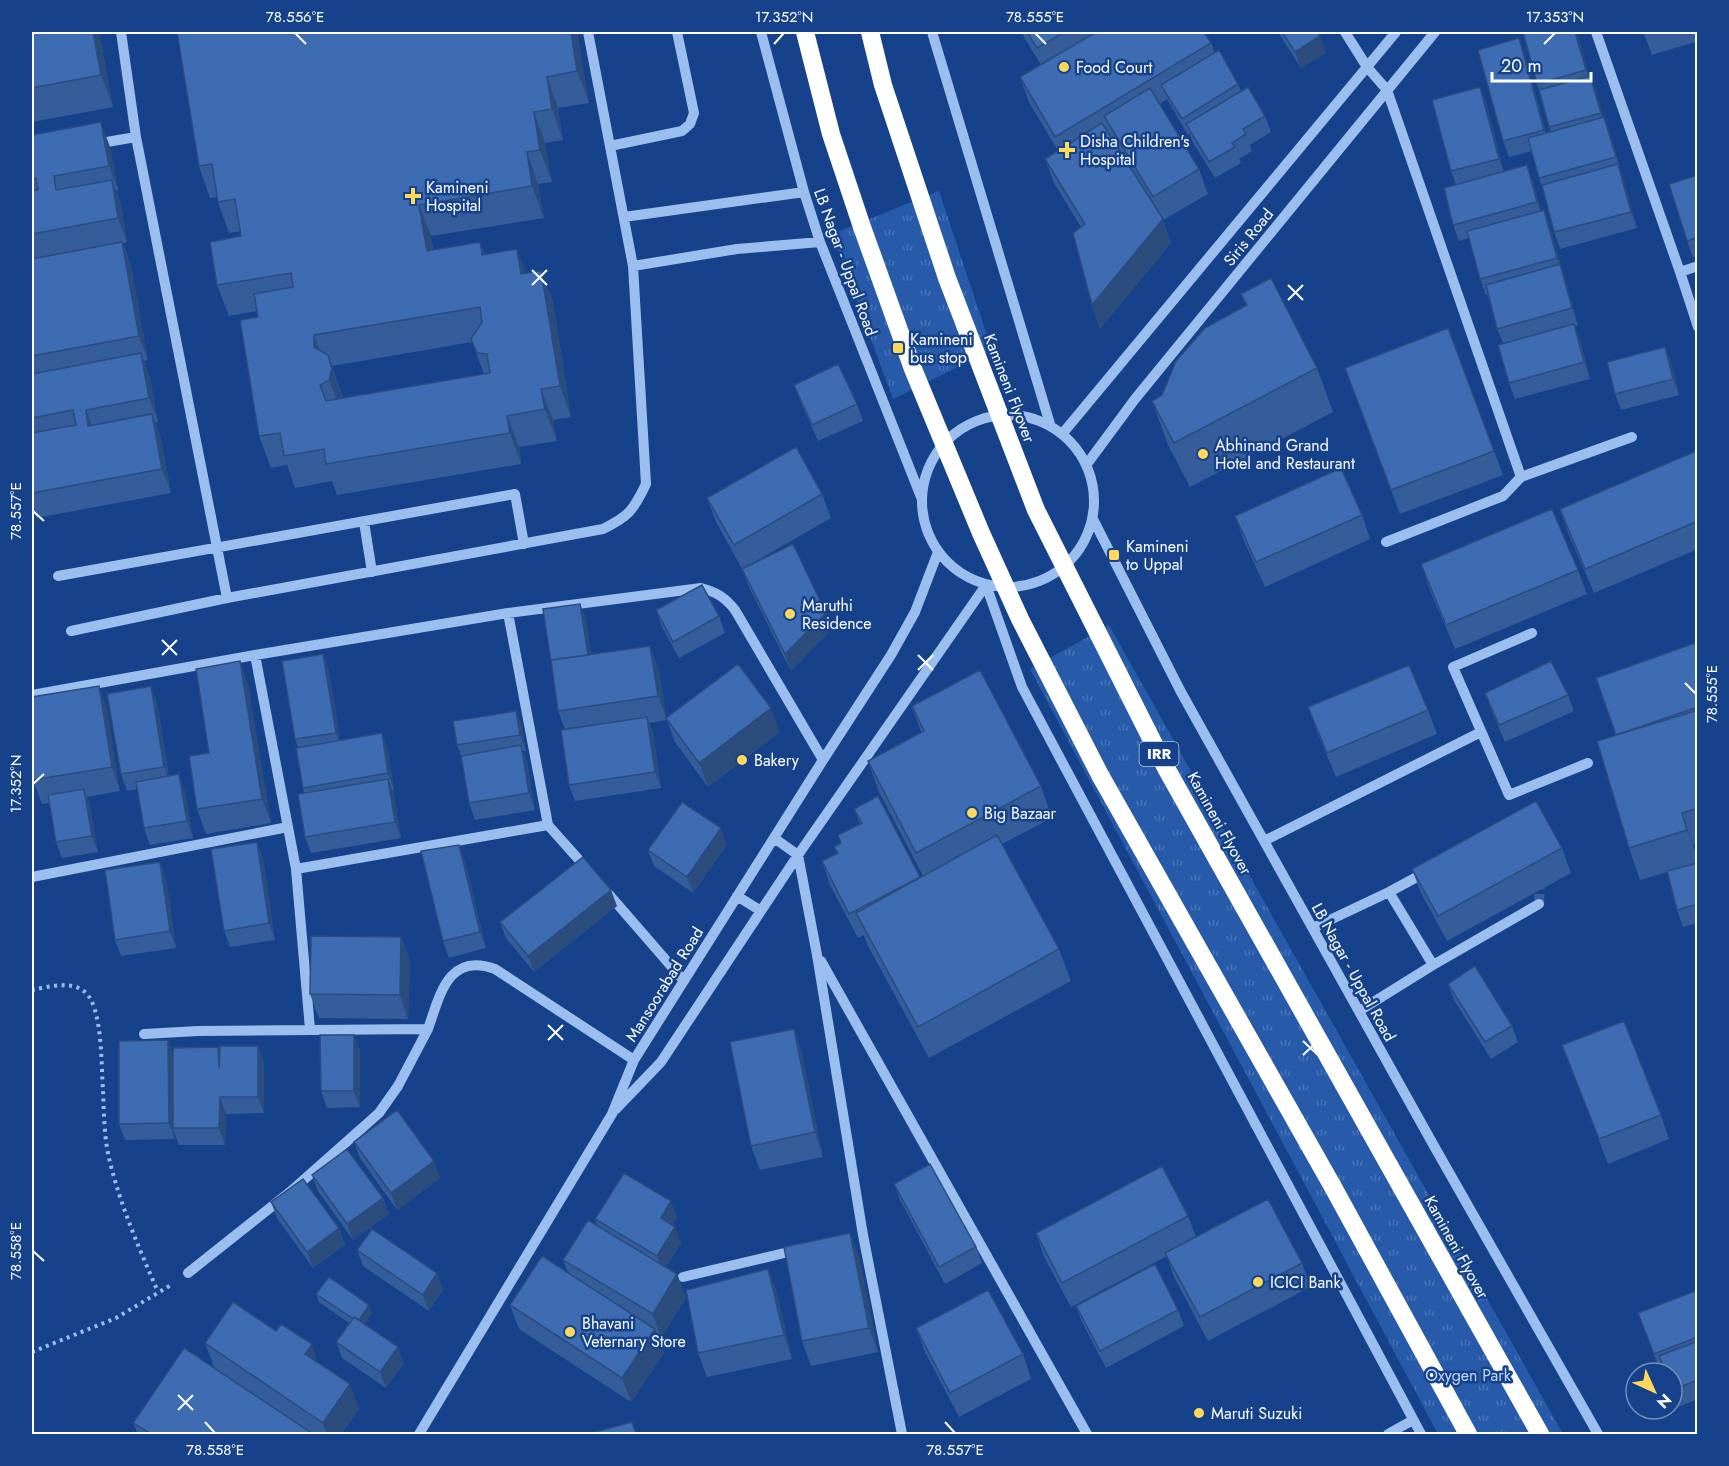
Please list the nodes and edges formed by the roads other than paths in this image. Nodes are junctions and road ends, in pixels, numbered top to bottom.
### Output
1 (121, 32) edge
2 (588, 32) edge
3 (677, 32) edge
4 (761, 32) edge
5 (805, 32) edge
6 (870, 32) edge
7 (932, 32) edge
8 (1344, 32) edge
9 (1396, 32) edge
10 (1435, 32) edge
11 (1596, 32) edge
12 (1367, 67) junction
13 (1387, 90) junction
14 (136, 137) junction
15 (610, 146) junction
16 (78, 147) edge
17 (804, 192) junction
18 (624, 217) junction
19 (820, 242) junction
20 (633, 266) junction
21 (1698, 267) edge
22 (1680, 272) junction
23 (1698, 327) edge
24 (1050, 424) junction
25 (1063, 434) junction
26 (1632, 437) dead end
27 (1087, 464) junction
28 (1521, 477) junction
29 (921, 497) junction
30 (1093, 519) junction
31 (364, 522) junction
32 (1386, 542) dead end
33 (524, 544) junction
34 (218, 547) junction
35 (938, 552) junction
36 (372, 572) junction
37 (58, 576) dead end
38 (986, 585) junction
39 (227, 598) junction
40 (508, 613) junction
41 (71, 631) dead end
42 (1532, 633) dead end
43 (255, 655) junction
44 (32, 695) edge
45 (1481, 732) junction
46 (823, 760) junction
47 (1588, 763) dead end
48 (548, 825) junction
49 (288, 826) junction
50 (774, 838) junction
51 (1264, 841) junction
52 (798, 855) junction
53 (1438, 865) edge
54 (296, 869) junction
55 (32, 877) edge
56 (1389, 892) junction
57 (737, 896) junction
58 (1539, 904) dead end
59 (761, 911) junction
60 (1313, 928) junction
61 (818, 956) junction
62 (1433, 965) junction
63 (684, 981) junction
64 (1359, 1011) junction
65 (310, 1029) junction
66 (428, 1029) junction
67 (144, 1034) dead end
68 (634, 1060) junction
69 (612, 1114) junction
70 (807, 1248) edge
71 (188, 1273) dead end
72 (683, 1277) dead end
73 (1413, 1420) junction
74 (424, 1432) edge
75 (902, 1434) edge
76 (1087, 1434) edge
77 (1388, 1434) edge
78 (1421, 1434) edge
79 (1468, 1434) edge
80 (1540, 1434) edge
81 (1598, 1434) edge

1 - 14 street
2 - 15 street
3 - 15 street
4 - 17 street, LB Nagar - Uppal Road
5 - 79 highway, bridge
6 - 80 highway, Kamineni Flyover / IRR, bridge
7 - 24 street
8 - 12 street
9 - 12 street, Siris Road
10 - 13 street, Siris Road
11 - 22 street
12 - 13 street
12 - 25 street, Siris Road
13 - 27 street, Siris Road
13 - 28 street
14 - 16 street
14 - 34 street
15 - 18 street
17 - 18 street
17 - 19 street, LB Nagar - Uppal Road
18 - 20 street
19 - 20 street
19 - 29 street, LB Nagar - Uppal Road
20 - 33 street
21 - 22 street
22 - 23 street
24 - 25 street
24 - 29 street
25 - 27 street
26 - 28 street
27 - 30 street
28 - 32 street
29 - 35 street
30 - 38 street
30 - 51 street, LB Nagar - Uppal Road
31 - 33 street
31 - 34 street
31 - 36 street
33 - 36 street
34 - 37 street
34 - 39 street
35 - 38 street
35 - 46 street, Mansoorabad Road
36 - 39 street
38 - 52 street
38 - 73 street
39 - 41 street
40 - 43 street
40 - 46 street
40 - 48 street
42 - 45 street
43 - 44 street
43 - 49 street
45 - 47 street
45 - 51 street
46 - 50 street, Mansoorabad Road
48 - 54 street
48 - 63 street
49 - 54 street
49 - 55 street
50 - 52 street
50 - 57 street, Mansoorabad Road
51 - 60 street, LB Nagar - Uppal Road
52 - 59 street
52 - 61 street
53 - 56 street
54 - 65 street
56 - 60 street
56 - 62 street
57 - 59 street
57 - 63 street, Mansoorabad Road
58 - 62 street
59 - 69 street
60 - 64 street, LB Nagar - Uppal Road
61 - 75 street
61 - 76 street
62 - 64 street
63 - 68 street, Mansoorabad Road
64 - 81 street, LB Nagar - Uppal Road
65 - 66 street
65 - 67 street
66 - 68 street
66 - 71 street
68 - 69 street, Mansoorabad Road
69 - 74 street, Mansoorabad Road
70 - 72 street
73 - 77 street
73 - 78 street

